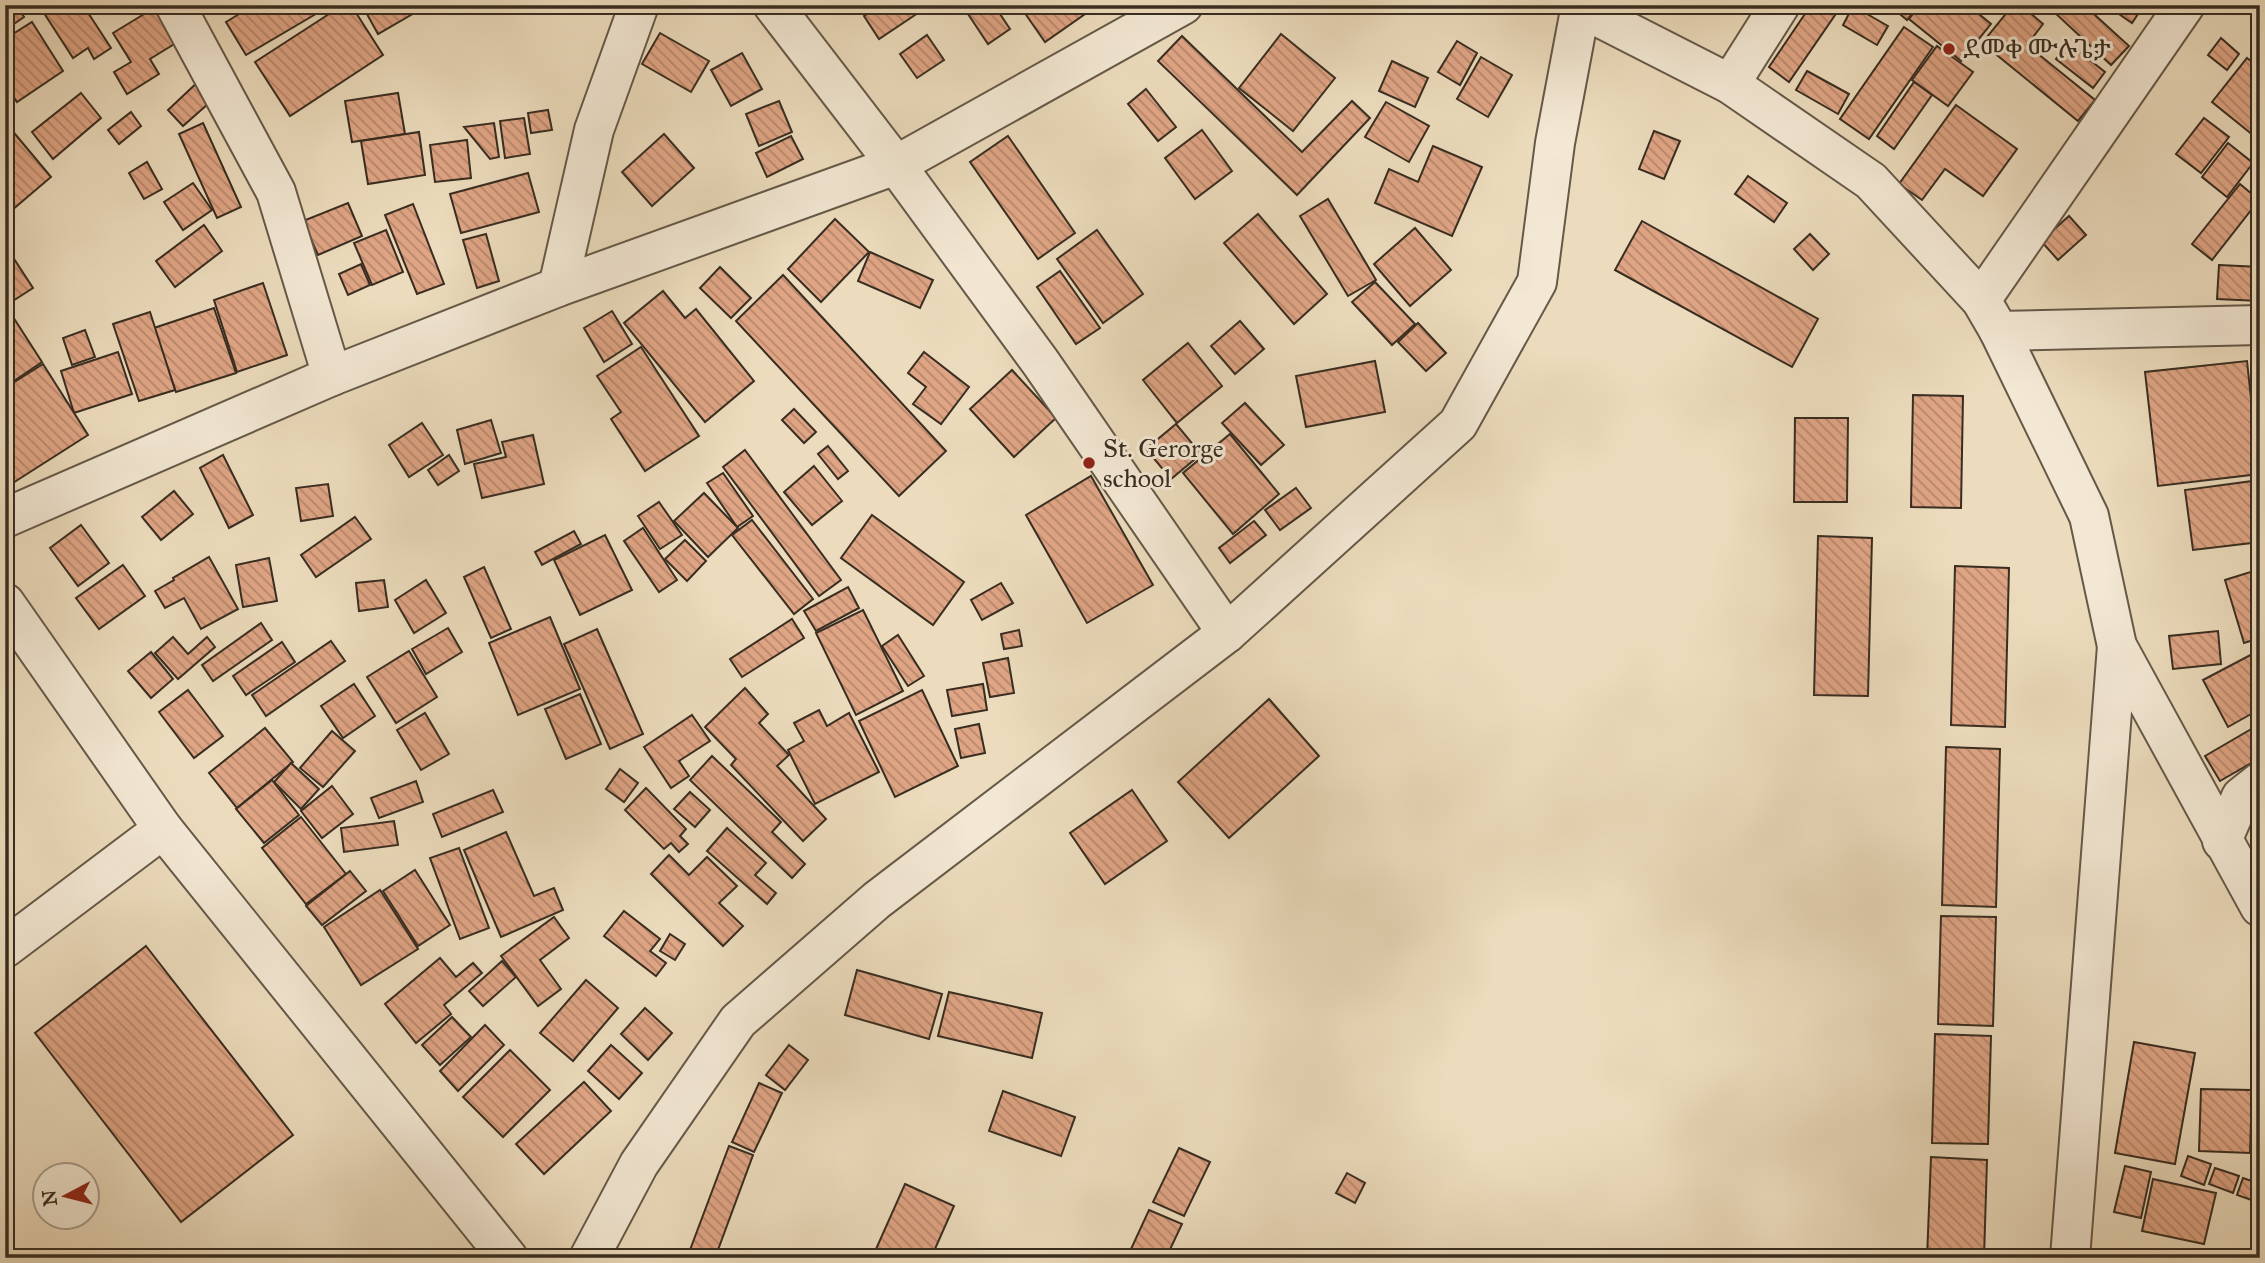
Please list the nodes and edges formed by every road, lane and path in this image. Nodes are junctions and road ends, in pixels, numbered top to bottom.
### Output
1 (175, 5) edge
2 (639, 5) edge
3 (773, 5) edge
4 (1183, 5) edge
5 (1780, 5) edge
6 (2185, 5) edge
7 (1581, 6) edge
8 (1730, 84) junction
9 (896, 165) junction
10 (558, 286) junction
11 (1990, 316) junction
12 (2260, 325) edge
13 (332, 376) junction
14 (5, 519) edge
15 (5, 603) edge
16 (1227, 633) junction
17 (2117, 646) junction
18 (2260, 782) edge
19 (163, 829) junction
20 (2222, 841) junction
21 (2260, 907) edge
22 (5, 948) edge
23 (508, 1258) edge
24 (589, 1258) edge
25 (2070, 1258) edge

1 - 13 street
2 - 10 street
3 - 9 street
4 - 9 street
5 - 8 street
6 - 11 street
7 - 8 street
7 - 16 street
8 - 11 street
9 - 10 street
9 - 16 street
10 - 13 street
11 - 12 street
11 - 17 street
13 - 14 street
15 - 19 street
16 - 24 street
17 - 20 street
17 - 25 street
18 - 20 street
19 - 22 street
19 - 23 street
20 - 21 street

